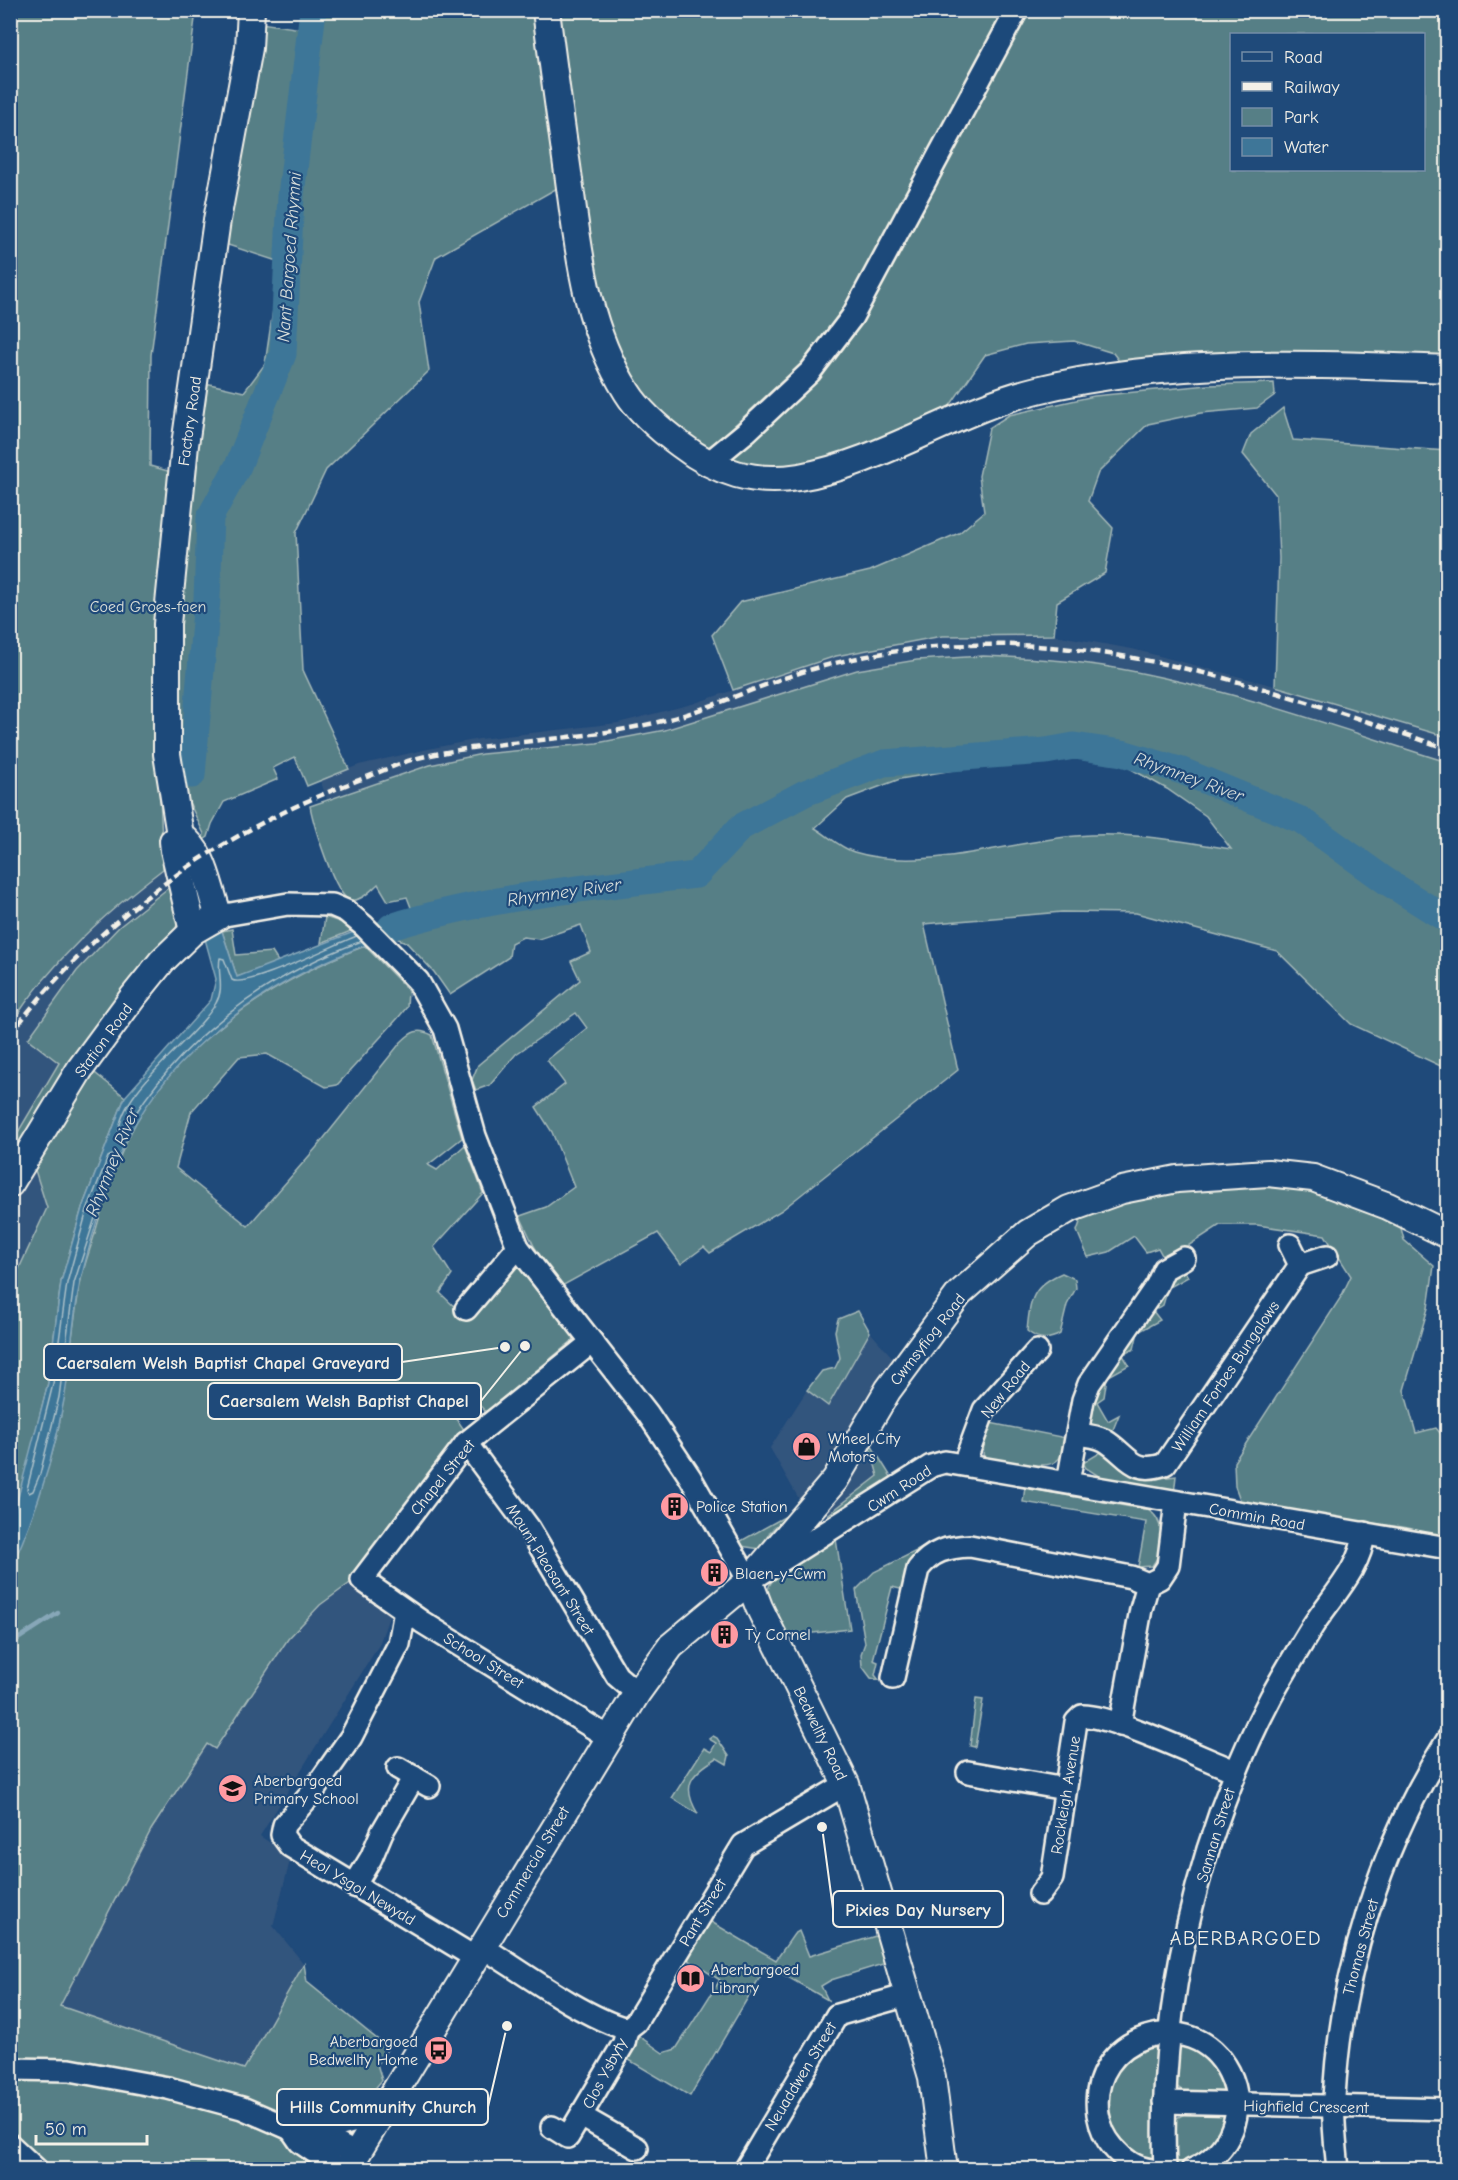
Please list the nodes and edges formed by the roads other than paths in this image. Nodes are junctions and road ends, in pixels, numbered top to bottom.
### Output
1 (251, 10) edge
2 (546, 10) edge
3 (1017, 10) edge
4 (1448, 369) edge
5 (707, 464) junction
6 (180, 835) junction
7 (219, 916) junction
8 (193, 931) junction
9 (10, 1184) edge
10 (1448, 1235) edge
11 (1290, 1245) dead end
12 (518, 1247) junction
13 (1328, 1256) dead end
14 (1184, 1258) dead end
15 (1300, 1265) junction
16 (466, 1309) dead end
17 (592, 1342) junction
18 (1037, 1351) dead end
19 (1077, 1434) junction
20 (466, 1443) junction
21 (963, 1464) junction
22 (1068, 1482) junction
23 (1176, 1502) junction
24 (1364, 1533) junction
25 (1448, 1548) edge
26 (362, 1580) joint
27 (749, 1581) junction
28 (1148, 1584) junction
29 (405, 1611) junction
30 (893, 1678) dead end
31 (637, 1693) junction
32 (1120, 1725) junction
33 (608, 1737) junction
34 (1448, 1739) edge
35 (980, 1767) dead end
36 (1235, 1771) junction
37 (414, 1777) dead end
38 (846, 1784) junction
39 (1065, 1789) junction
40 (354, 1886) junction
41 (1040, 1894) dead end
42 (478, 1951) junction
43 (908, 1995) junction
44 (627, 2029) junction
45 (1170, 2034) junction
46 (10, 2069) edge
47 (1164, 2102) junction
48 (1238, 2105) junction
49 (1334, 2106) junction
50 (1448, 2109) edge
51 (378, 2115) junction
52 (581, 2116) junction
53 (552, 2127) dead end
54 (291, 2129) junction
55 (320, 2131) junction
56 (10, 2145) edge
57 (638, 2148) dead end
58 (348, 2164) edge
59 (37, 2169) edge
60 (746, 2169) edge
61 (944, 2169) edge
62 (1151, 2169) edge
63 (1165, 2169) edge
64 (1192, 2169) edge
65 (1338, 2169) edge

1 - 6 main road, Factory Road
2 - 5 main road
3 - 5 street
4 - 5 main road
6 - 7 main road
6 - 8 main road, Factory Road
7 - 8 main road, Station Road
7 - 12 street, Bedwellty Road
8 - 9 main road, Station Road
10 - 27 main road, Cwmsyfiog Road
11 - 15 street
12 - 16 street
12 - 17 street, Bedwellty Road
13 - 15 street
14 - 19 street
15 - 19 street, William Forbes Bungalows
17 - 20 street, Chapel Street
17 - 27 street, Bedwellty Road
18 - 21 street, New Road
19 - 22 street
20 - 26 street, Chapel Street
20 - 31 street, Mount Pleasant Street
21 - 22 street, Cwm Road
21 - 27 street, Cwm Road
22 - 23 street, Commin Road
23 - 24 street, Commin Road
23 - 28 street
24 - 25 street, Commin Road
24 - 36 street, Sannan Street
26 - 29 street, School Street
27 - 31 main road, Commercial Street
27 - 38 main road, Bedwellty Road
28 - 30 street
28 - 32 street
29 - 33 street, School Street
29 - 40 street, Heol Ysgol Newydd
31 - 33 main road, Commercial Street
32 - 36 street, Rockleigh Avenue
32 - 39 street, Rockleigh Avenue
33 - 42 main road, Commercial Street
34 - 49 street, Thomas Street
35 - 39 street
36 - 45 street, Sannan Street
37 - 40 street
38 - 43 main road, Bedwellty Road
38 - 44 street, Pant Street
39 - 41 street, Rockleigh Avenue
40 - 42 street, Heol Ysgol Newydd
42 - 44 street
42 - 51 main road, Commercial Street
43 - 60 street, Neuaddwen Street
43 - 61 main road, Bedwellty Road
44 - 52 street, Clos Ysbyty
45 - 47 street, Sannan Street
45 - 48 street
45 - 62 street
46 - 54 street
47 - 48 street, Highfield Crescent
47 - 63 street, Sannan Street
48 - 49 street, Highfield Crescent
48 - 64 street
49 - 50 street, Highfield Crescent
49 - 65 street, Thomas Street
51 - 55 street
51 - 58 main road, Commercial Street
52 - 53 street, Clos Ysbyty
52 - 57 street, Clos Ysbyty
54 - 55 street
54 - 58 street
55 - 58 street
56 - 59 street

